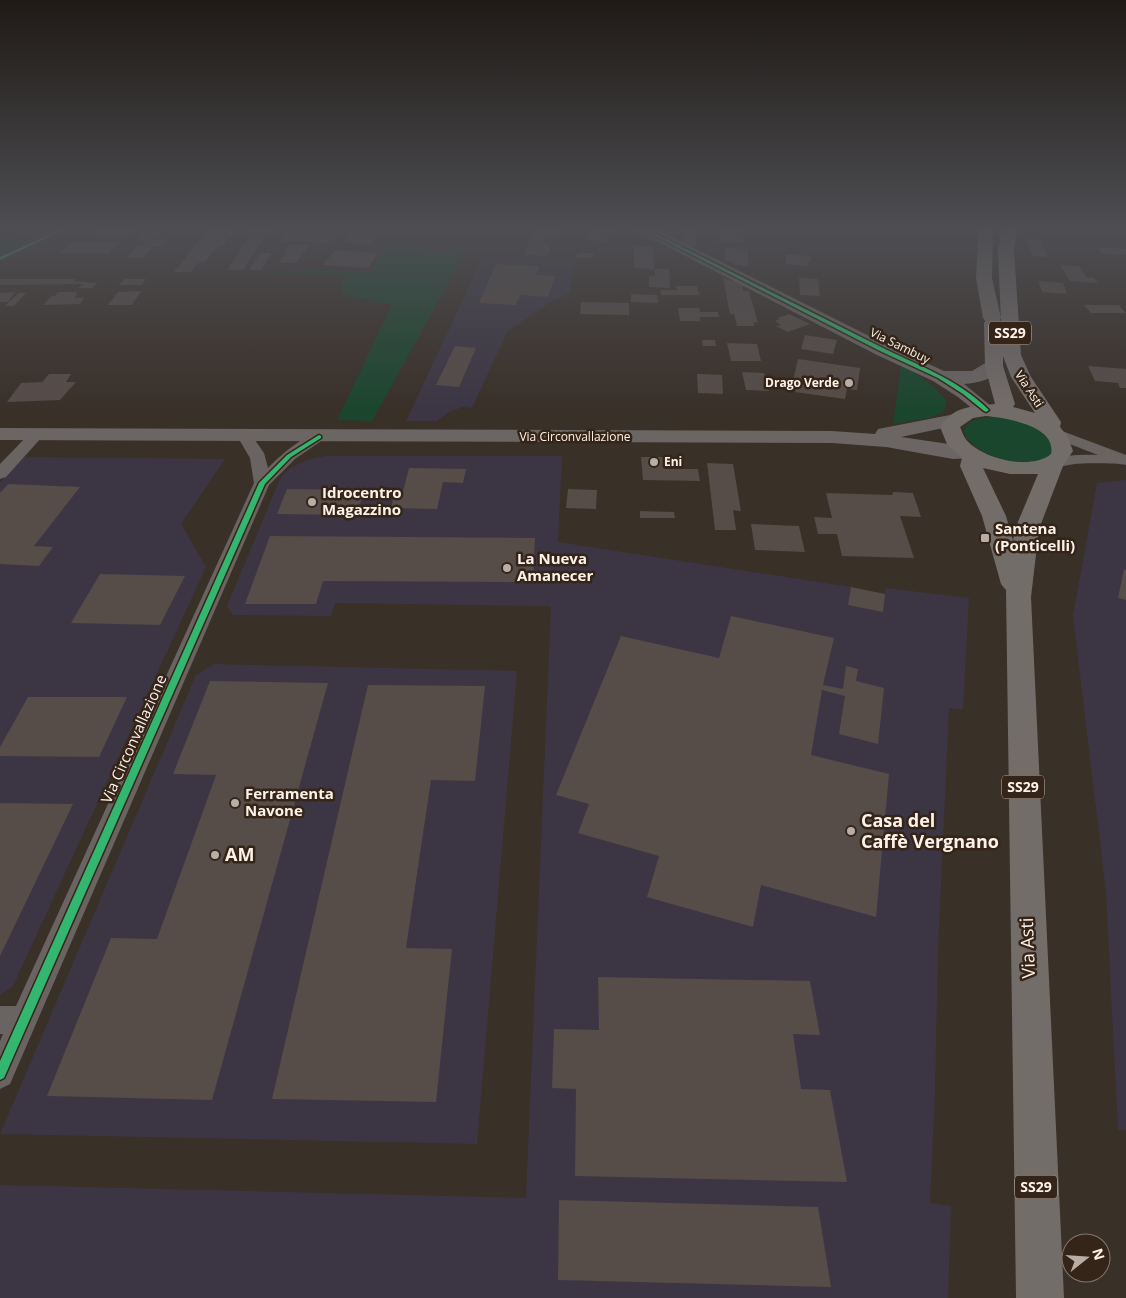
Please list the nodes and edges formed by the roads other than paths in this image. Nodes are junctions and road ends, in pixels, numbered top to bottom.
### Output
1 (759, 288) edge
2 (986, 288) edge
3 (993, 288) edge
4 (1007, 288) edge
5 (992, 318) junction
6 (994, 366) junction
7 (916, 367) junction
8 (940, 377) junction
9 (993, 411) junction
10 (957, 418) junction
11 (1052, 431) junction
12 (0, 434) edge
13 (37, 434) junction
14 (245, 436) junction
15 (319, 436) junction
16 (832, 438) junction
17 (913, 445) junction
18 (971, 454) junction
19 (1126, 461) edge
20 (1052, 463) junction
21 (0, 474) edge
22 (262, 483) junction
23 (984, 490) junction
24 (1018, 597) junction
25 (12, 1020) edge
26 (0, 1074) edge
27 (1040, 1298) edge

1 - 7 main road, Via Sambuy
2 - 5 highway
3 - 5 main road, Via Asti / SS29
4 - 11 main road, Via Asti / SS29
5 - 6 main road, Via Asti / SS29
6 - 8 main road
6 - 9 main road, Via Asti / SS29
7 - 8 main road, Via Sambuy
7 - 10 main road, Via Sambuy
8 - 9 main road, Via Sambuy
9 - 10 main road
9 - 11 main road
10 - 16 main road, Via Circonvallazione
10 - 18 main road
11 - 19 street
11 - 20 main road, Via Asti
12 - 13 main road, Via Circonvallazione
13 - 14 main road, Via Circonvallazione
13 - 21 street
14 - 15 main road, Via Circonvallazione
14 - 22 street
15 - 16 main road, Via Circonvallazione
15 - 22 street, Via Circonvallazione
16 - 17 main road, Via Circonvallazione
17 - 18 main road, Via Circonvallazione
17 - 23 main road
18 - 20 main road
18 - 23 main road, Via Asti / SS29
19 - 20 street
20 - 24 main road, Via Asti / SS29
22 - 25 street, Via Circonvallazione
23 - 24 main road, Via Asti / SS29
24 - 27 main road, Via Asti / SS29
25 - 26 street, Via Circonvallazione

